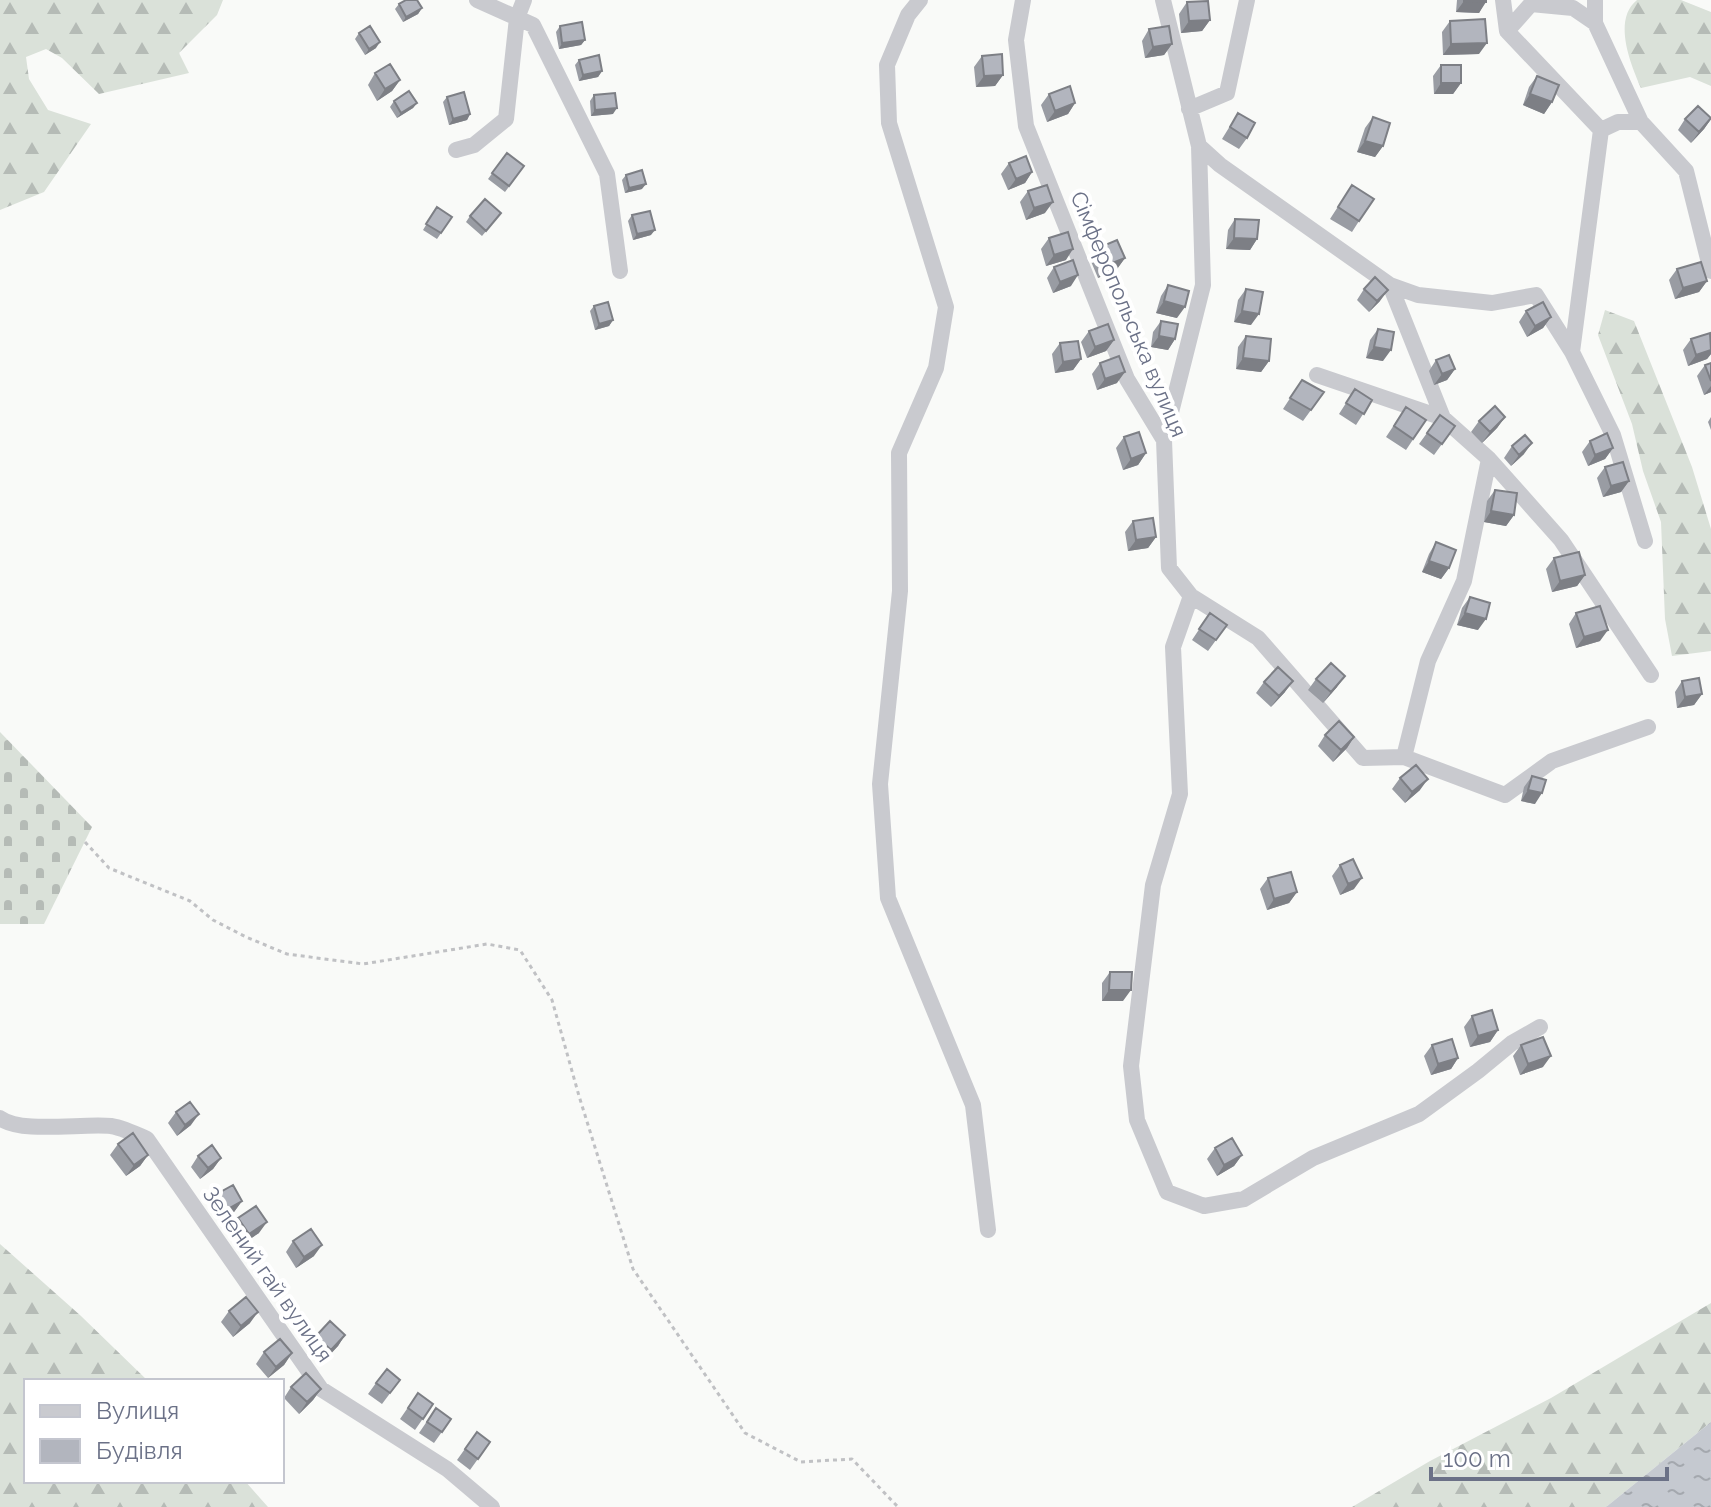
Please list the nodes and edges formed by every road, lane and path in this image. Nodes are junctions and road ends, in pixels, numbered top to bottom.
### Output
1 (477, 0) edge
2 (524, 0) edge
3 (920, 0) edge
4 (1023, 0) edge
5 (1163, 0) edge
6 (1247, 0) edge
7 (1503, 0) edge
8 (1595, 0) edge
9 (517, 18) junction
10 (1595, 23) junction
11 (1507, 31) junction
12 (1189, 109) junction
13 (1641, 122) junction
14 (1601, 130) junction
15 (1199, 146) junction
16 (456, 150) dead end
17 (620, 271) dead end
18 (1711, 271) edge
19 (1390, 285) junction
20 (1572, 352) junction
21 (1317, 375) dead end
22 (1443, 418) junction
23 (1164, 440) junction
24 (1489, 459) junction
25 (1645, 541) dead end
26 (1191, 596) junction
27 (1651, 675) dead end
28 (1648, 727) dead end
29 (1404, 757) junction
30 (85, 842) dead end
31 (1540, 1027) dead end
32 (0, 1118) edge
33 (988, 1230) dead end
34 (492, 1507) edge
35 (898, 1507) edge

1 - 9 street
2 - 9 street
3 - 33 street
4 - 23 street, Сімферопольська вулиця
5 - 12 street
6 - 12 street
7 - 11 street
8 - 10 street
9 - 16 street
9 - 17 street
10 - 11 street
10 - 13 street
11 - 14 street
12 - 15 street
13 - 14 street
13 - 18 street
14 - 20 street
15 - 19 street
15 - 23 street
19 - 20 street
19 - 22 street
20 - 25 street
21 - 22 street
22 - 24 street
23 - 26 street, Сімферопольська вулиця
24 - 27 street
24 - 29 street
26 - 29 street, Сімферопольська вулиця
26 - 31 street
28 - 29 street
30 - 35 path
32 - 34 street, Зелений гай вулиця

